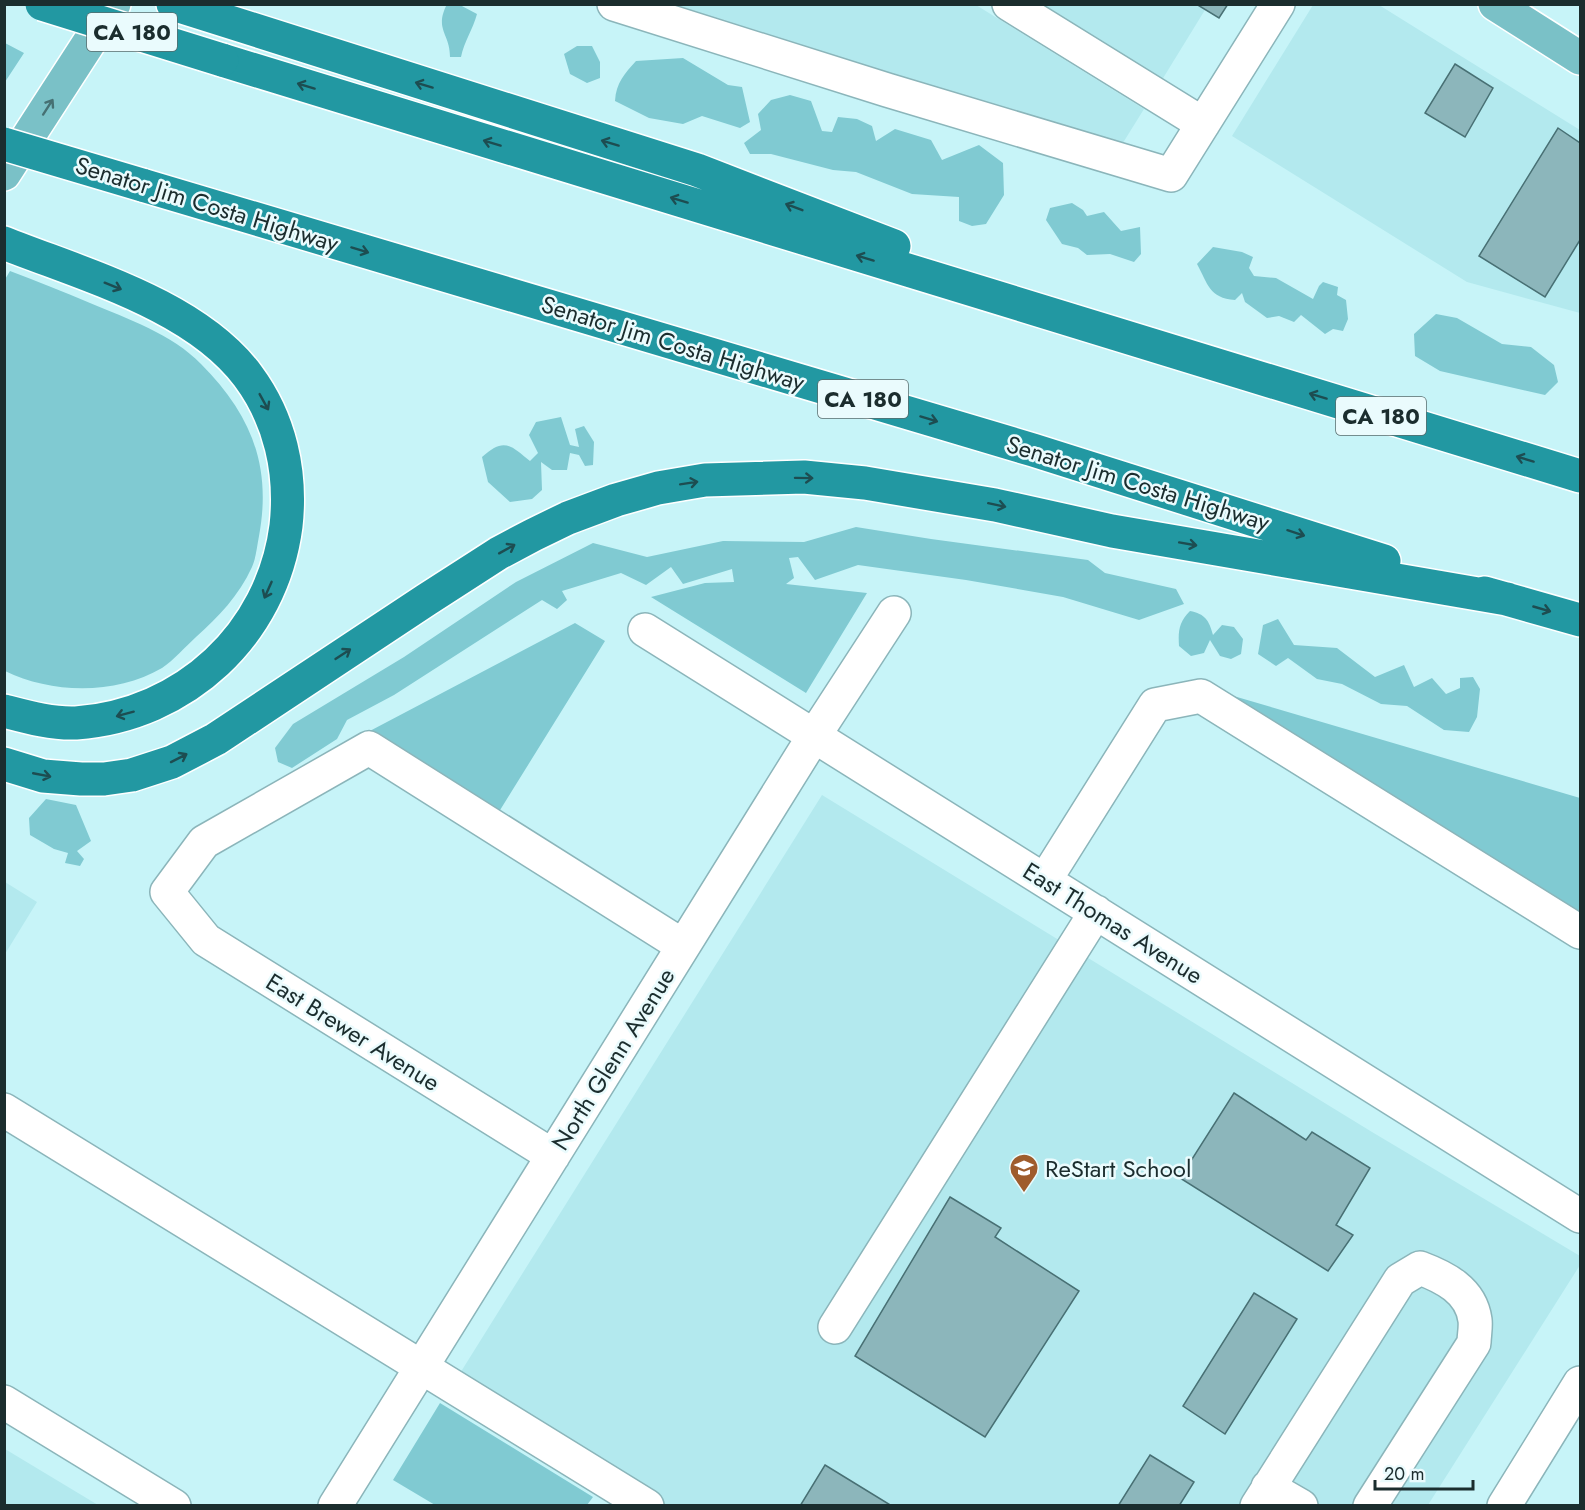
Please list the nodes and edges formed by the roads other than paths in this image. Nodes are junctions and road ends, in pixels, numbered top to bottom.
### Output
1 (42, 4) edge
2 (114, 4) edge
3 (173, 4) edge
4 (614, 4) edge
5 (1009, 4) edge
6 (1278, 4) edge
7 (1505, 7) edge
8 (1581, 58) edge
9 (1203, 124) junction
10 (4, 144) edge
11 (4, 174) edge
12 (4, 243) edge
13 (1182, 355) junction
14 (1581, 476) edge
15 (1506, 599) junction
16 (894, 613) dead end
17 (1581, 620) edge
18 (645, 630) dead end
19 (12, 712) edge
20 (814, 736) junction
21 (4, 764) edge
22 (1045, 880) junction
23 (1096, 912) junction
24 (1581, 932) edge
25 (683, 946) junction
26 (4, 1110) edge
27 (553, 1156) junction
28 (1581, 1216) edge
29 (835, 1327) dead end
30 (421, 1366) junction
31 (1581, 1383) edge
32 (4, 1402) edge
33 (1262, 1496) edge
34 (174, 1506) edge
35 (335, 1506) edge
36 (647, 1506) edge
37 (1301, 1506) edge
38 (1370, 1506) edge
39 (1504, 1506) edge

13 -> 1 highway, CA 180, bridge
11 -> 2 main road
13 -> 3 highway
4 - 9 street
5 - 9 street
6 - 9 street
7 - 8 main road
10 -> 15 highway, Senator Jim Costa Highway / CA 180, bridge
12 -> 19 highway
14 -> 13 highway, CA 180
15 -> 17 highway, Senator Jim Costa Highway / CA 180
21 -> 15 highway
16 - 20 street, North Glenn Avenue
18 - 20 street, East Thomas Avenue
20 - 22 street, East Thomas Avenue
20 - 25 street, North Glenn Avenue
22 - 23 street, East Thomas Avenue
22 - 24 street
23 - 28 street, East Thomas Avenue
23 - 29 street
25 - 27 street, North Glenn Avenue
25 - 27 street, East Brewer Avenue
26 - 30 street
27 - 30 street, North Glenn Avenue
30 - 35 street, North Glenn Avenue
30 - 36 street
31 - 39 street
32 - 34 street
33 - 37 street
33 - 38 street

